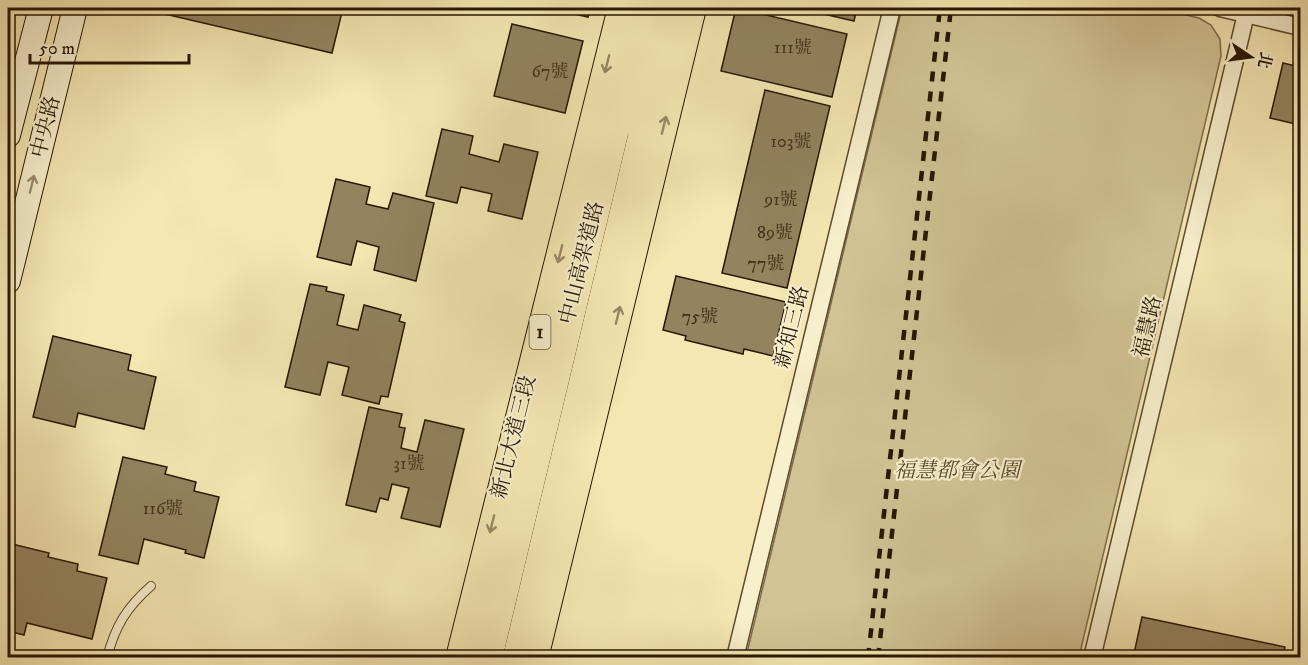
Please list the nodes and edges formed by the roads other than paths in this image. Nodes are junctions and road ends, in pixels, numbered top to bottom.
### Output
1 (40, 8) edge
2 (75, 8) edge
3 (621, 8) edge
4 (643, 8) edge
5 (659, 8) edge
6 (674, 8) edge
7 (693, 8) edge
8 (892, 8) edge
9 (1220, 8) edge
10 (1245, 10) edge
11 (1300, 27) edge
12 (8, 135) edge
13 (8, 281) edge
14 (151, 586) dead end
15 (107, 657) edge
16 (459, 657) edge
17 (486, 657) edge
18 (500, 657) edge
19 (518, 657) edge
20 (535, 657) edge
21 (735, 657) edge
22 (1092, 657) edge

1 - 12 street, 中央路
13 -> 2 street, 中央路
3 -> 16 main road, 新北大道三段 / 1
4 - 17 highway, 中山高架道路 / 1
5 - 18 main road, 新北大道三段 / 1
6 - 19 highway, 中山高架道路
20 -> 7 main road
8 - 21 street, 新知三路
9 - 10 street
10 - 11 street
10 - 22 street, 福慧路
14 - 15 lane

